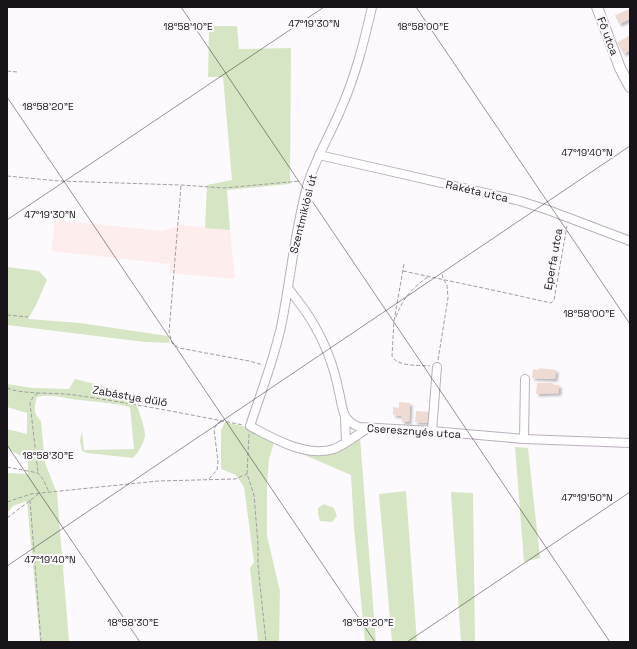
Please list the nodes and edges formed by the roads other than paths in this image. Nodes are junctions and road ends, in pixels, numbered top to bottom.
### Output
1 (372, 7) edge
2 (597, 7) edge
3 (630, 87) edge
4 (319, 156) junction
5 (630, 241) edge
6 (288, 288) junction
7 (437, 367) road end
8 (525, 380) dead end
9 (345, 416) junction
10 (368, 428) junction
11 (432, 431) junction
12 (524, 439) junction
13 (346, 442) junction
14 (630, 443) edge

1 - 4 street, Szentmiklósi út
2 - 3 main road, Fő utca
4 - 5 street, Rakéta utca
4 - 6 street, Szentmiklósi út
6 - 9 street
6 - 13 street, Szentmiklósi út
7 - 11 street
8 - 12 street
9 - 10 street, Cseresznyés utca
9 - 13 street
10 - 11 street, Cseresznyés utca
10 - 13 street
11 - 12 street, Cseresznyés utca
12 - 14 street, Cseresznyés utca

